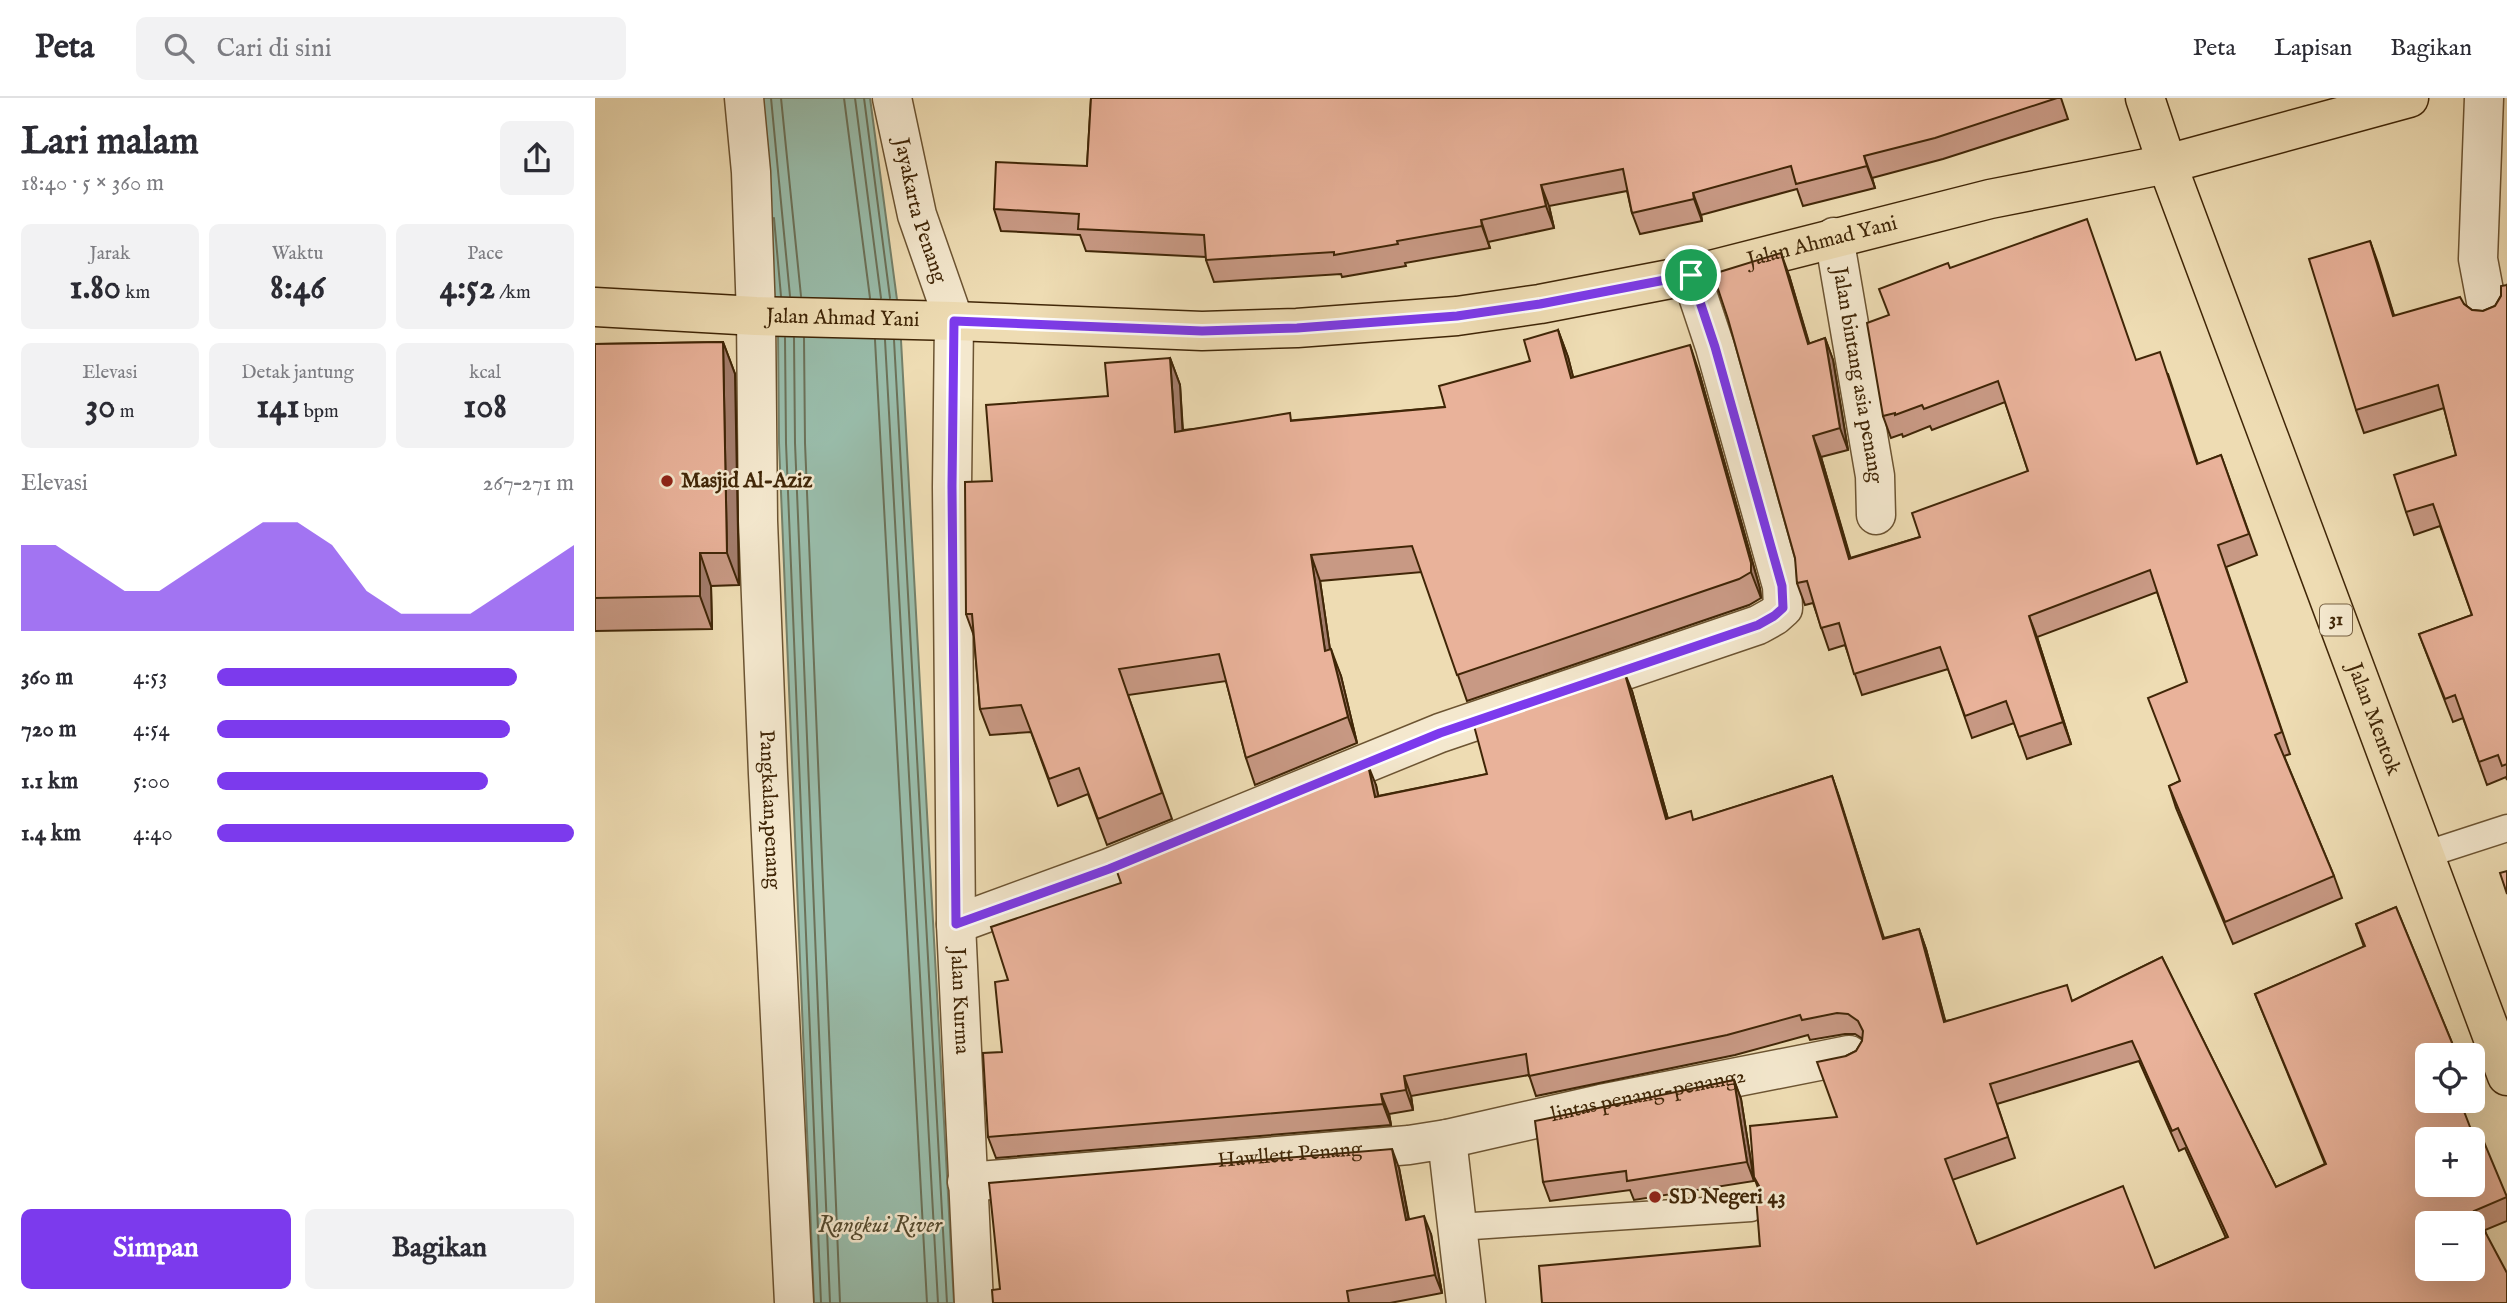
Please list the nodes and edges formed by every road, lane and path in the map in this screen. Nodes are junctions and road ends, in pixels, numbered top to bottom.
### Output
1 (744, 98) edge
2 (892, 98) edge
3 (2145, 98) edge
4 (2409, 98) edge
5 (2484, 98) edge
6 (2167, 164) junction
7 (1834, 237) junction
8 (1691, 275) junction
9 (595, 307) edge
10 (2488, 312) edge
11 (765, 317) junction
12 (941, 321) junction
13 (1876, 515) dead end
14 (2507, 828) edge
15 (2424, 855) junction
16 (956, 924) junction
17 (1849, 1055) edge
18 (2507, 1076) edge
19 (1447, 1139) junction
20 (967, 1182) junction
21 (1751, 1208) dead end
22 (1458, 1227) junction
23 (794, 1303) edge
24 (974, 1303) edge
25 (1466, 1303) edge

1 - 11 street, Pangkalan,penang
2 - 12 street, Jayakarta Penang
3 - 6 main road, Jalan Mentok
4 - 6 main road, Jalan Ahmad Yani
5 - 10 street
6 - 7 main road, Jalan Ahmad Yani
6 - 15 main road, Jalan Mentok / 31
7 - 8 main road, Jalan Ahmad Yani
7 - 13 street, Jalan bintang asia penang
8 - 12 main road, Jalan Ahmad Yani
8 - 16 street
9 - 11 main road, Jalan Ahmad Yani
11 - 12 main road, Jalan Ahmad Yani
11 - 23 street, Pangkalan,penang
12 - 16 street, Jalan Kurma
14 - 15 lane
15 - 18 main road, Jalan Mentok / 31
16 - 20 street, Jalan Kurma
17 - 19 street, lintas penang-penang2
19 - 20 street, Hawllett Penang
19 - 22 street
20 - 24 street, Jalan Kurma
21 - 22 lane
22 - 25 street

